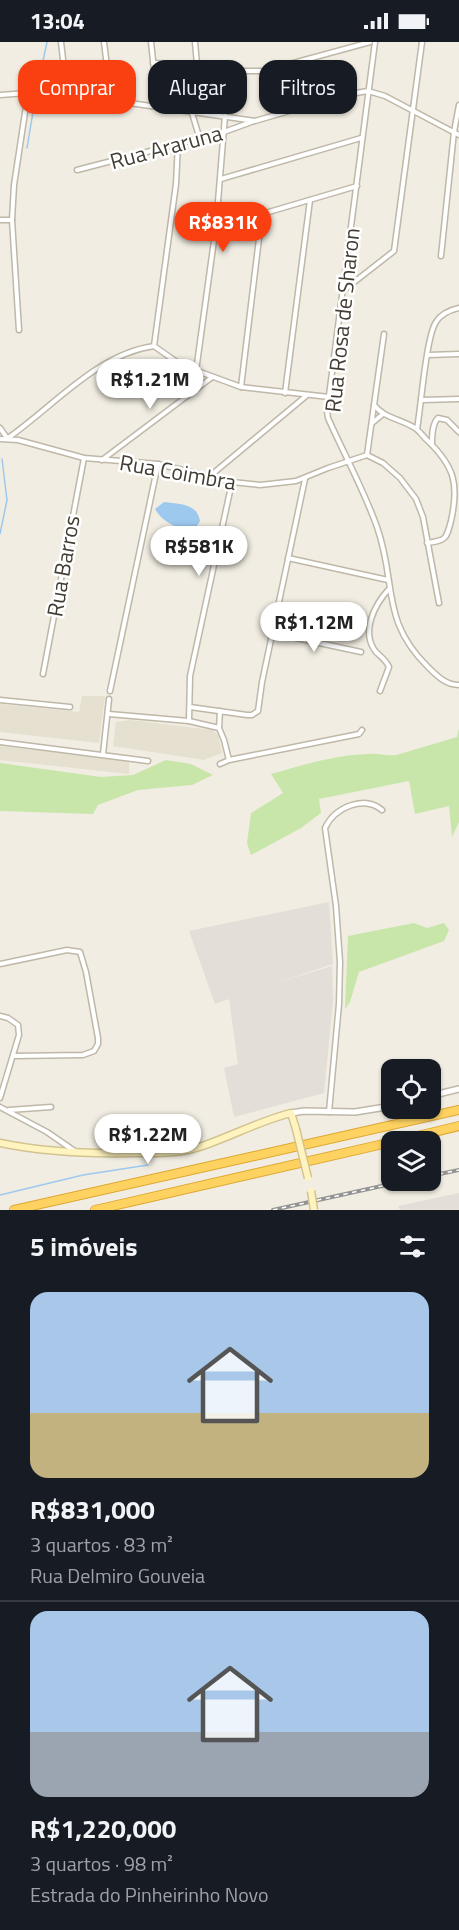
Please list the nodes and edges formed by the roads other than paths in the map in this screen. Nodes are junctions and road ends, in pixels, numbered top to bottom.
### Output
1 (61, 42) edge
2 (104, 42) edge
3 (151, 42) edge
4 (195, 42) edge
5 (370, 42) edge
6 (375, 42) edge
7 (422, 42) edge
8 (63, 60) edge
9 (106, 60) edge
10 (153, 60) edge
11 (197, 60) edge
12 (247, 71) edge
13 (368, 91) junction
14 (18, 94) edge
15 (0, 95) edge
16 (459, 105) edge
17 (412, 112) junction
18 (25, 114) edge
19 (193, 114) edge
20 (208, 114) edge
21 (225, 116) junction
22 (255, 121) junction
23 (224, 132) junction
24 (454, 132) junction
25 (459, 135) edge
26 (201, 137) junction
27 (361, 138) junction
28 (178, 144) junction
29 (77, 170) dead end
30 (221, 179) junction
31 (357, 186) junction
32 (310, 200) junction
33 (262, 214) junction
34 (0, 220) edge
35 (12, 220) junction
36 (216, 226) junction
37 (441, 256) dead end
38 (344, 290) junction
39 (459, 308) edge
40 (19, 330) dead end
41 (384, 334) dead end
42 (154, 346) junction
43 (459, 354) edge
44 (428, 355) junction
45 (196, 371) junction
46 (211, 377) junction
47 (241, 387) junction
48 (285, 393) junction
49 (307, 396) junction
50 (329, 397) junction
51 (459, 399) edge
52 (422, 400) junction
53 (375, 405) junction
54 (383, 414) junction
55 (372, 423) junction
56 (0, 428) edge
57 (417, 429) junction
58 (459, 432) edge
59 (8, 438) junction
60 (0, 439) edge
61 (432, 445) junction
62 (367, 455) junction
63 (84, 458) junction
64 (101, 460) junction
65 (348, 462) junction
66 (158, 464) junction
67 (210, 476) junction
68 (305, 478) junction
69 (232, 482) junction
70 (427, 543) junction
71 (288, 558) junction
72 (388, 580) junction
73 (390, 588) junction
74 (439, 603) dead end
75 (273, 633) junction
76 (361, 652) dead end
77 (43, 674) dead end
78 (459, 685) edge
79 (110, 691) dead end
80 (380, 691) dead end
81 (109, 699) dead end
82 (0, 700) edge
83 (70, 707) dead end
84 (190, 707) junction
85 (220, 711) junction
86 (109, 714) junction
87 (189, 721) junction
88 (219, 728) junction
89 (362, 730) dead end
90 (0, 742) edge
91 (103, 754) junction
92 (228, 760) junction
93 (148, 761) dead end
94 (220, 764) dead end
95 (382, 810) dead end
96 (0, 964) edge
97 (0, 1016) edge
98 (14, 1056) junction
99 (459, 1089) edge
100 (441, 1093) edge
101 (0, 1098) edge
102 (0, 1107) edge
103 (51, 1107) dead end
104 (381, 1108) edge
105 (8, 1110) junction
106 (459, 1110) edge
107 (329, 1112) junction
108 (291, 1113) junction
109 (459, 1126) edge
110 (438, 1131) edge
111 (0, 1143) edge
112 (381, 1145) edge
113 (76, 1152) junction
114 (14, 1210) edge
115 (95, 1210) edge
116 (314, 1210) edge

1 - 8 street
2 - 9 street
3 - 10 street
4 - 11 street
5 - 12 street
6 - 13 street, Rua Rosa de Sharon
7 - 17 street
13 - 17 street
13 - 22 street, Rua Araruna
13 - 27 street, Rua Rosa de Sharon
14 - 15 street
16 - 24 street
17 - 24 street
17 - 38 street
18 - 35 street
19 - 26 street
20 - 21 street
21 - 22 street
21 - 23 street
22 - 23 street, Rua Araruna
23 - 26 street, Rua Araruna
23 - 30 street
24 - 25 street
24 - 37 street
26 - 28 street, Rua Araruna
27 - 30 street
27 - 31 street, Rua Rosa de Sharon
28 - 29 street, Rua Araruna
28 - 42 street
30 - 36 street
31 - 32 street
31 - 38 street, Rua Rosa de Sharon
32 - 33 street
32 - 48 street
33 - 36 street
33 - 47 street
34 - 35 street
35 - 40 street
36 - 45 street
38 - 50 street, Rua Rosa de Sharon
39 - 44 street
41 - 53 street
42 - 45 street
42 - 59 street
43 - 44 street
44 - 52 street
45 - 46 street
46 - 47 street
46 - 64 street
47 - 48 street
48 - 49 street
49 - 50 street
49 - 67 street
50 - 65 street, Rua Rosa de Sharon
51 - 52 street
52 - 57 street
53 - 54 street
53 - 55 street
54 - 55 street
54 - 57 street
55 - 62 street
56 - 59 street
57 - 61 street
58 - 61 street
59 - 60 street
59 - 63 street, Rua Coimbra
61 - 70 street
62 - 65 street, Rua Coimbra
62 - 70 street
63 - 64 street, Rua Coimbra
63 - 77 street, Rua Barros
64 - 66 street, Rua Coimbra
65 - 68 street, Rua Coimbra
65 - 72 street, Rua Rosa de Sharon
66 - 67 street, Rua Coimbra
66 - 79 street
67 - 69 street, Rua Coimbra
68 - 69 street, Rua Coimbra
68 - 71 street
69 - 84 street
70 - 74 street
71 - 72 street
71 - 75 street
72 - 73 street, Rua Rosa de Sharon
73 - 78 street, Rua Rosa de Sharon
73 - 80 street
75 - 76 street
75 - 85 street
81 - 86 street
82 - 83 street
84 - 85 street
84 - 87 street
85 - 88 street
86 - 87 street
86 - 91 street
87 - 88 street
88 - 92 street
89 - 92 street
90 - 91 street
91 - 93 street
92 - 94 street
95 - 107 street
96 - 98 street
97 - 98 street
98 - 101 street
99 - 100 street
102 - 105 street
103 - 105 street
104 - 107 street
105 - 113 street
106 - 114 highway
107 - 108 street
108 - 113 main road
108 - 116 main road, bridge
109 - 110 highway
111 - 113 main road
112 - 115 highway

